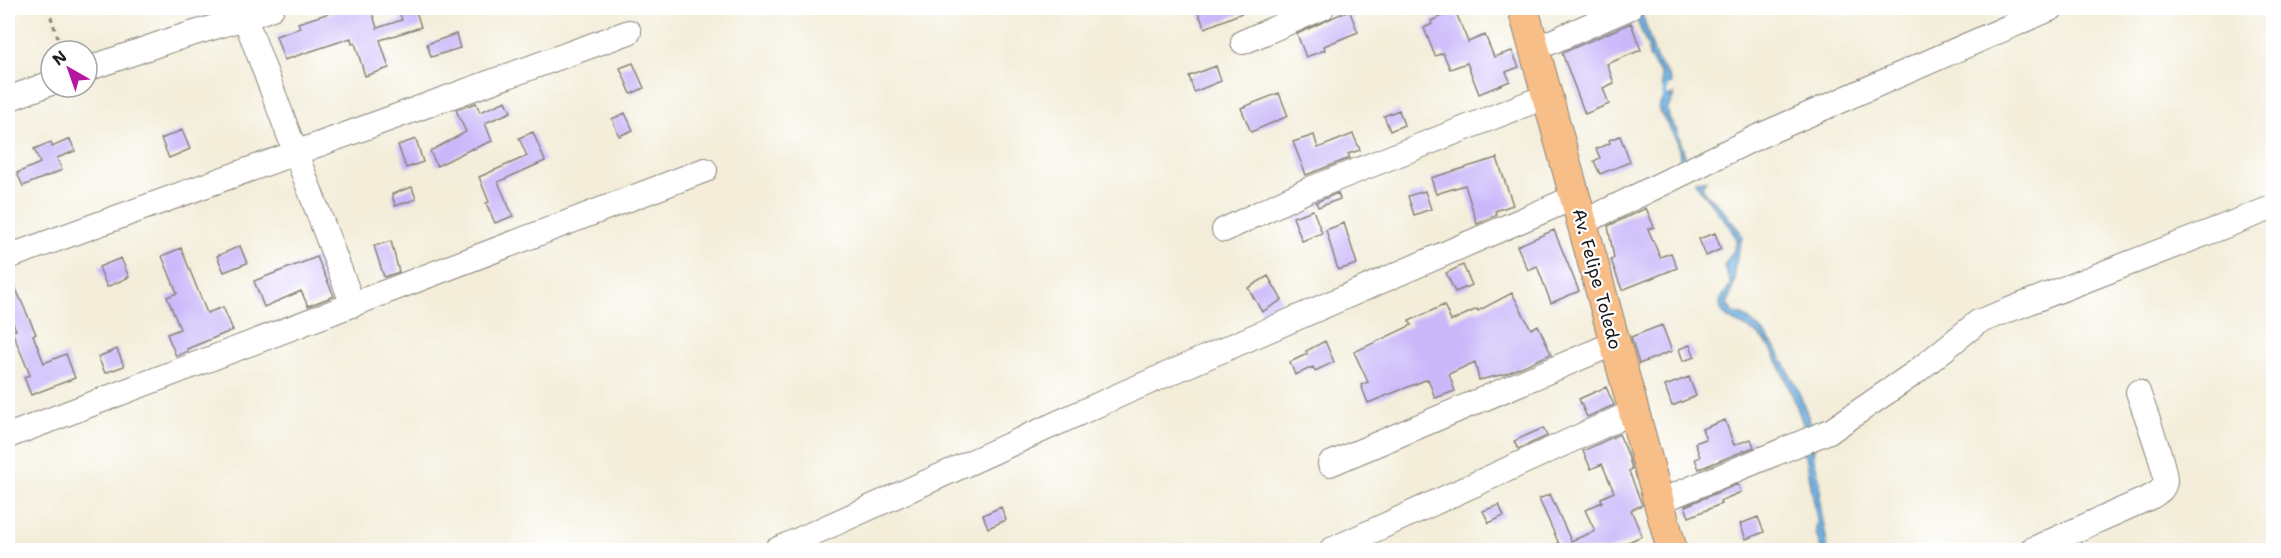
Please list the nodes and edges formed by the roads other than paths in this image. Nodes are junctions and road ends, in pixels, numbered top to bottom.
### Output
1 (272, 8) edge
2 (1322, 8) edge
3 (1523, 8) edge
4 (1629, 8) edge
5 (2052, 8) edge
6 (245, 18) junction
7 (629, 32) dead end
8 (1243, 42) dead end
9 (1535, 49) junction
10 (99, 65) edge
11 (39, 87) edge
12 (1547, 96) junction
13 (8, 99) edge
14 (296, 152) junction
15 (705, 170) dead end
16 (2274, 207) edge
17 (1579, 210) junction
18 (1224, 230) dead end
19 (8, 257) edge
20 (353, 304) junction
21 (1614, 343) junction
22 (2138, 392) dead end
23 (1633, 412) junction
24 (8, 436) edge
25 (1330, 464) dead end
26 (1658, 502) junction
27 (776, 550) edge
28 (1331, 550) edge
29 (1672, 550) edge
30 (2031, 550) edge

1 - 6 street
2 - 8 street
3 - 9 main road, Av. Felipe Toledo
4 - 9 street
5 - 17 street
6 - 10 street
6 - 14 street
7 - 14 street
9 - 12 main road, Av. Felipe Toledo
11 - 13 street
12 - 17 main road, Av. Felipe Toledo
12 - 18 street
14 - 19 street
14 - 20 street
15 - 20 street
16 - 26 street
17 - 21 main road, Av. Felipe Toledo
17 - 27 street
20 - 24 street
21 - 23 main road, Av. Felipe Toledo
21 - 25 street
22 - 30 street
23 - 26 main road, Av. Felipe Toledo
23 - 28 street
26 - 29 main road, Av. Felipe Toledo

